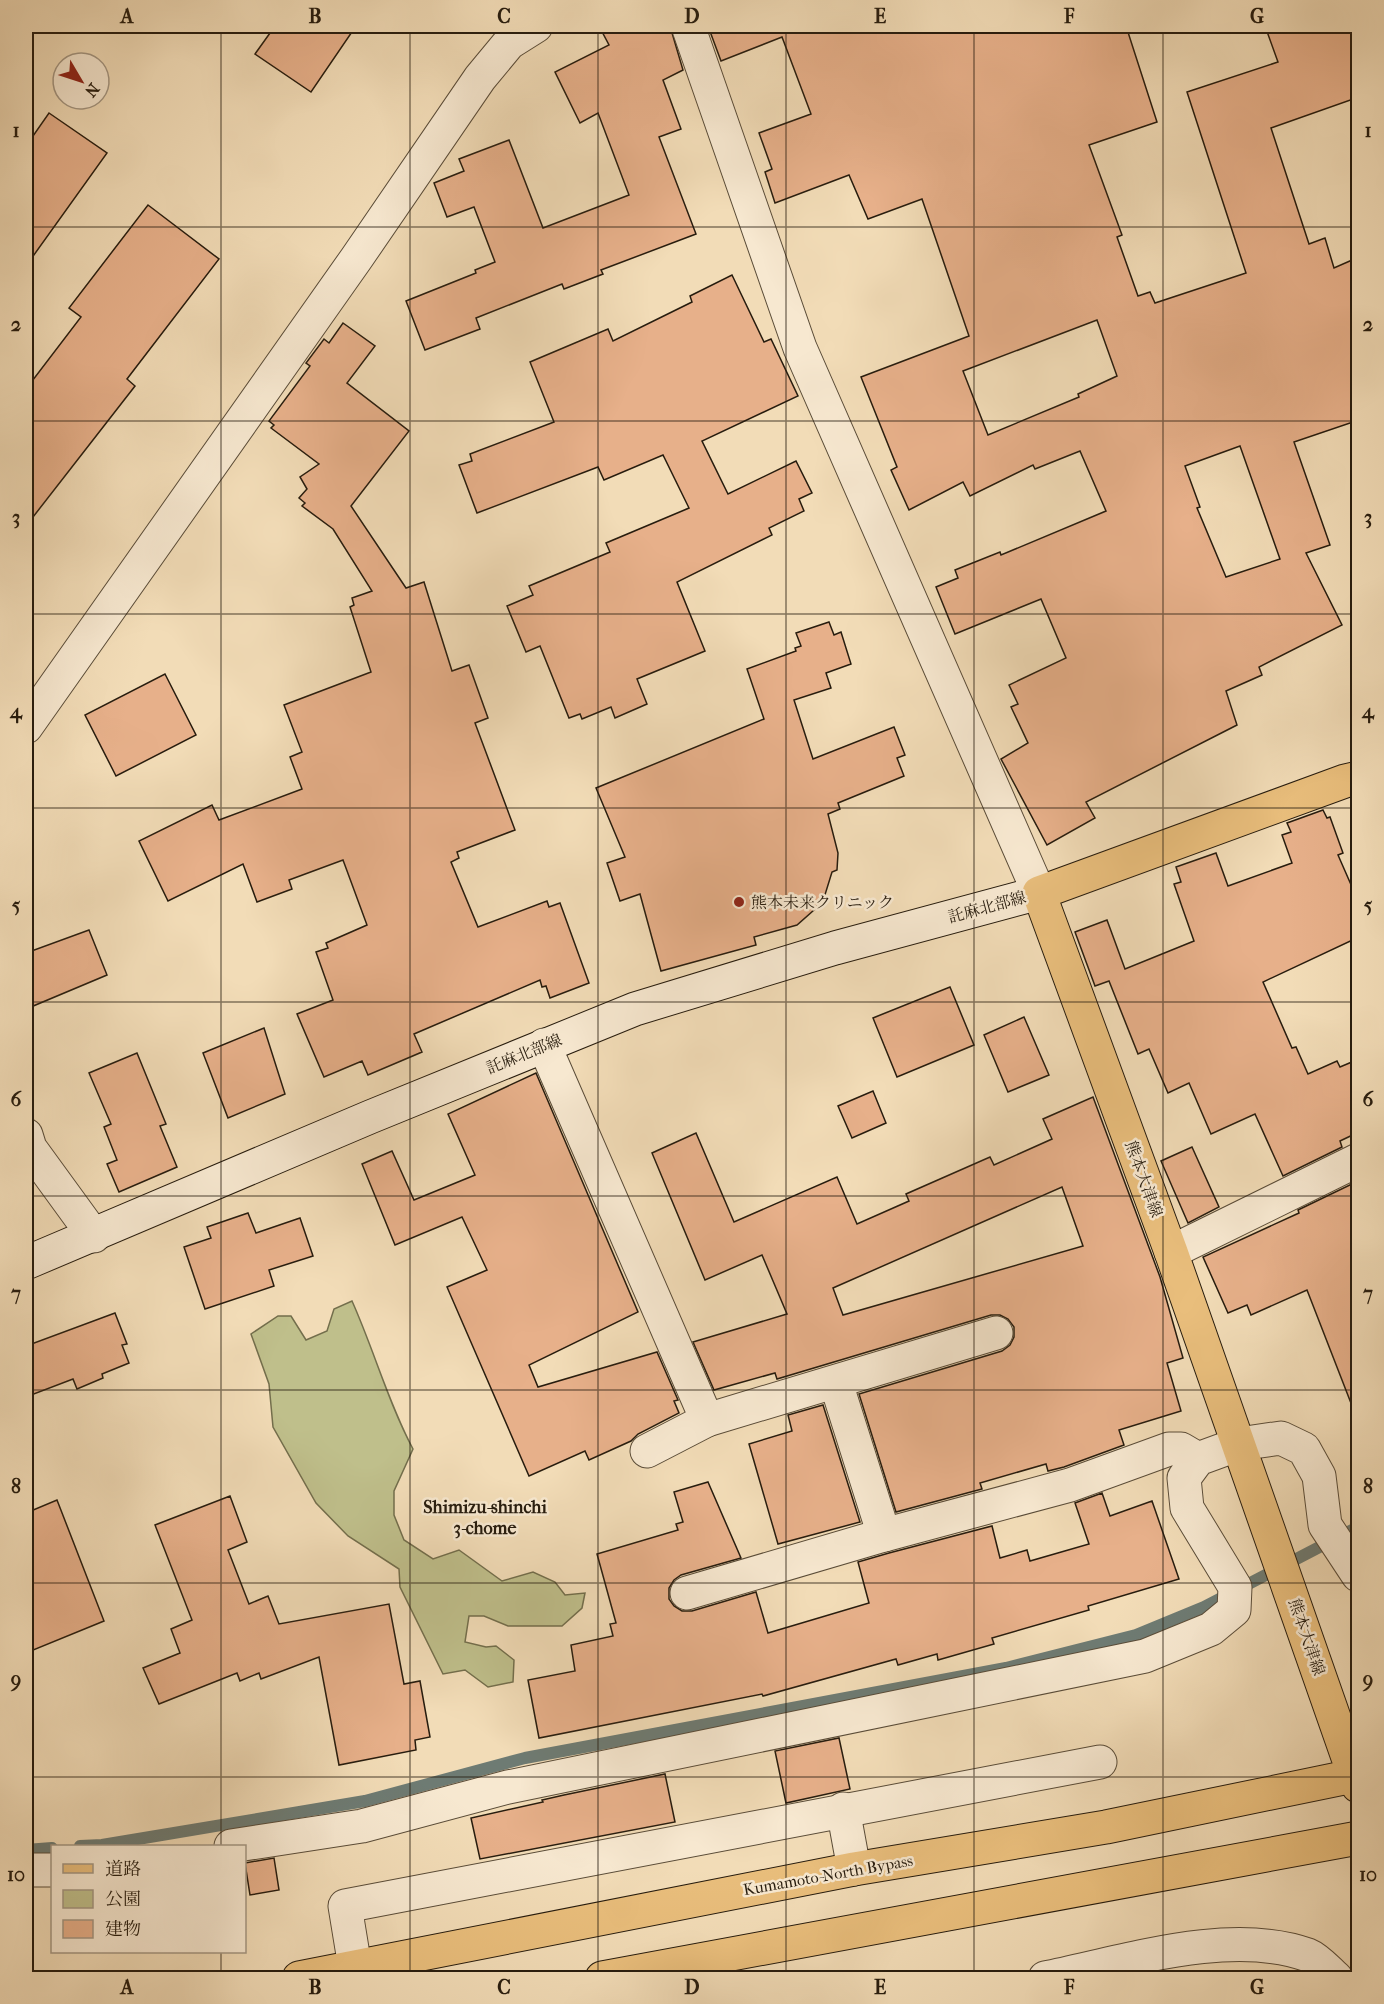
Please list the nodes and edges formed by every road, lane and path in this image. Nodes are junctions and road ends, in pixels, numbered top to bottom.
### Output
1 (536, 26) edge
2 (688, 26) edge
3 (26, 727) edge
4 (1359, 778) edge
5 (1039, 893) junction
6 (544, 1045) junction
7 (26, 1135) edge
8 (1359, 1160) edge
9 (94, 1236) junction
10 (1171, 1252) junction
11 (26, 1263) edge
12 (996, 1333) dead end
13 (836, 1383) junction
14 (707, 1420) junction
15 (1239, 1443) junction
16 (647, 1451) dead end
17 (1198, 1459) junction
18 (884, 1535) junction
19 (1355, 1563) edge
20 (687, 1593) dead end
21 (1100, 1762) dead end
22 (1357, 1779) edge
23 (843, 1809) junction
24 (1359, 1838) edge
25 (238, 1845) edge
26 (854, 1869) junction
27 (26, 1870) edge
28 (51, 1870) edge
29 (355, 1967) junction
30 (298, 1978) edge
31 (602, 1978) edge
32 (1045, 1978) edge
33 (1336, 1978) edge

1 - 3 street
2 - 5 street
4 - 5 main road
5 - 6 street, 託麻北部線
5 - 10 main road, 熊本大津線
6 - 9 street, 託麻北部線
6 - 14 street
7 - 9 street
8 - 10 street
9 - 11 street, 託麻北部線
10 - 15 main road, 熊本大津線
12 - 13 street
13 - 14 street
13 - 18 street
14 - 16 street
15 - 17 street
15 - 19 street
15 - 22 main road, 熊本大津線
17 - 18 street
17 - 25 street
18 - 20 street
21 - 23 street
22 - 26 main road, Kumamoto-North Bypass
23 - 26 street
23 - 29 street
24 - 31 main road
26 - 29 main road, Kumamoto-North Bypass
27 - 28 street
29 - 30 main road, Kumamoto-North Bypass
32 - 33 street

